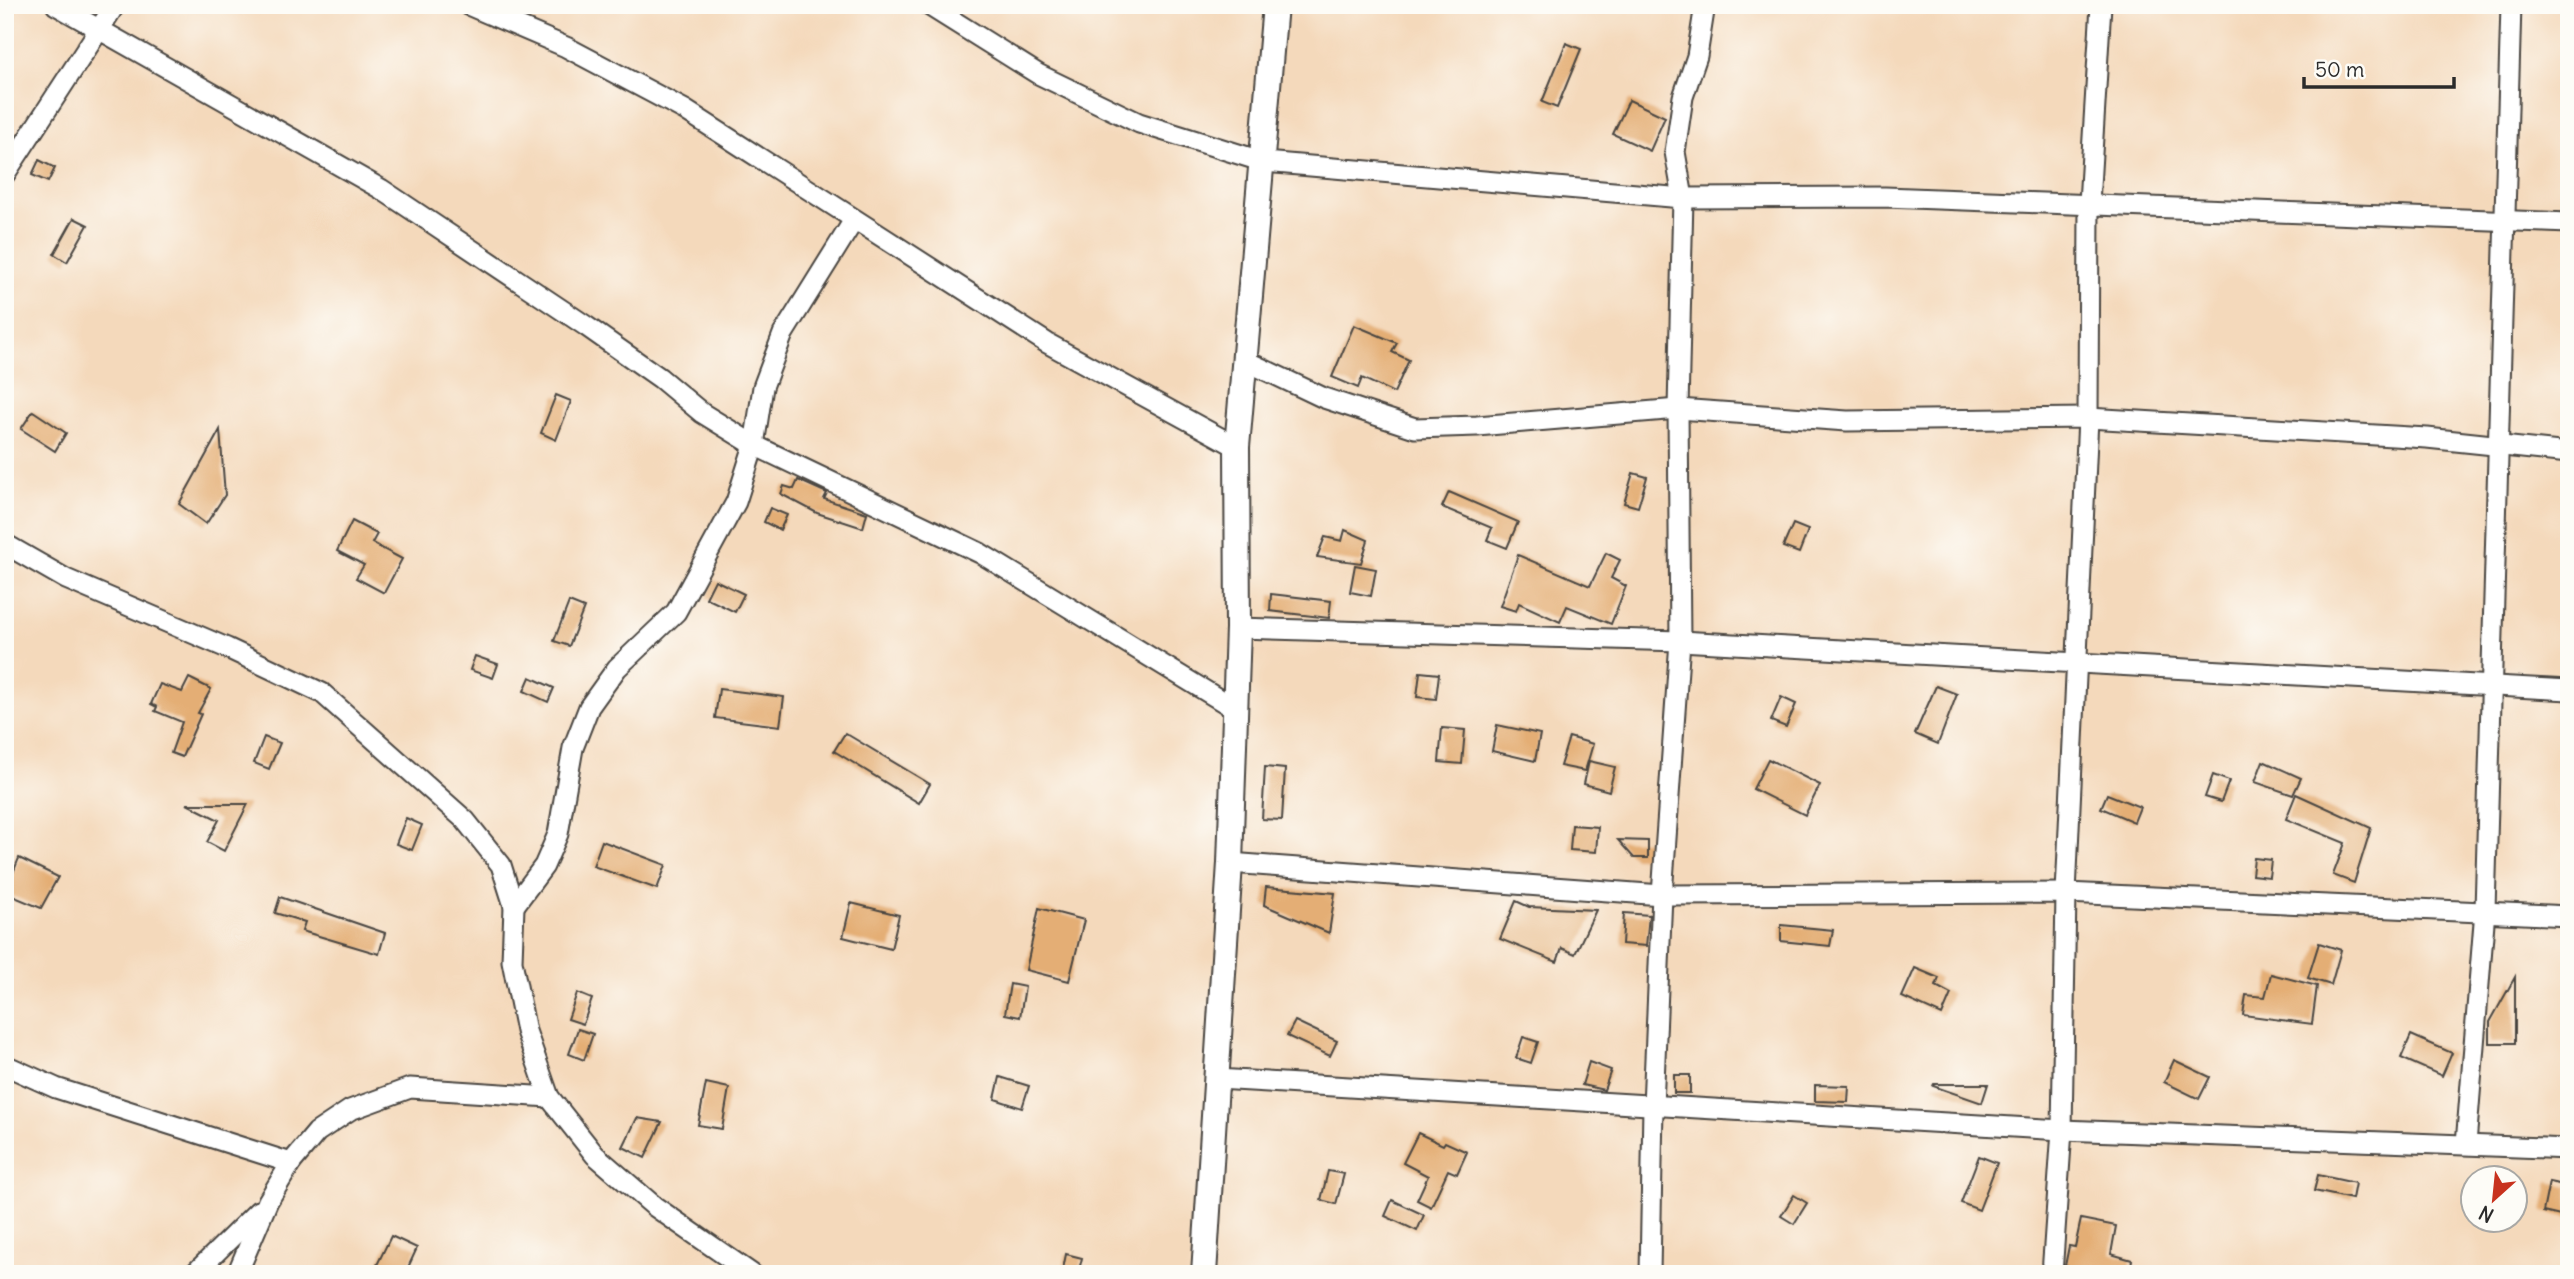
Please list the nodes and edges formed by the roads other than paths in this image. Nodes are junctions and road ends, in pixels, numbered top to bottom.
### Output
1 (56, 5) edge
2 (115, 5) edge
3 (468, 5) edge
4 (928, 5) edge
5 (1275, 5) edge
6 (1705, 5) edge
7 (2101, 5) edge
8 (2511, 5) edge
9 (97, 29) junction
10 (1264, 162) junction
11 (5, 174) edge
12 (1683, 198) junction
13 (2089, 203) junction
14 (854, 220) junction
15 (2507, 221) junction
16 (2569, 223) edge
17 (1246, 361) junction
18 (1678, 409) junction
19 (2088, 418) junction
20 (754, 445) junction
21 (2497, 445) junction
22 (1237, 447) junction
23 (2569, 453) edge
24 (5, 544) edge
25 (1238, 628) junction
26 (1680, 641) junction
27 (2077, 661) junction
28 (2490, 687) junction
29 (2569, 690) edge
30 (1235, 709) junction
31 (1230, 863) junction
32 (2066, 894) junction
33 (1662, 895) junction
34 (514, 906) junction
35 (2485, 910) junction
36 (2569, 916) edge
37 (5, 1065) edge
38 (1217, 1079) junction
39 (549, 1097) junction
40 (1653, 1106) junction
41 (2062, 1130) junction
42 (2466, 1144) junction
43 (2569, 1149) edge
44 (291, 1163) junction
45 (268, 1201) junction
46 (244, 1272) edge
47 (194, 1274) edge
48 (752, 1274) edge
49 (1204, 1274) edge
50 (1650, 1274) edge
51 (2053, 1274) edge

1 - 9 street
2 - 9 street
3 - 14 street
4 - 10 street
5 - 10 street
6 - 12 street
7 - 13 street
8 - 15 street
9 - 11 street
9 - 20 street
10 - 12 street
10 - 17 street
12 - 13 street
12 - 18 street
13 - 15 street
13 - 19 street
14 - 20 street
14 - 22 street
15 - 16 street
15 - 21 street
17 - 18 street
17 - 22 street
18 - 19 street
18 - 26 street
19 - 21 street
19 - 27 street
20 - 30 street
20 - 34 street
21 - 23 street
21 - 28 street
22 - 25 street
24 - 34 street
25 - 26 street
25 - 30 street
26 - 27 street
26 - 33 street
27 - 28 street
27 - 32 street
28 - 29 street
28 - 35 street
30 - 31 street
31 - 33 street
31 - 38 street
32 - 33 street
32 - 35 street
32 - 41 street
33 - 40 street
34 - 39 street
35 - 36 street
35 - 42 street
37 - 44 street
38 - 40 street
38 - 49 street
39 - 44 street
39 - 48 street
40 - 41 street
40 - 50 street
41 - 42 street
41 - 51 street
42 - 43 street
44 - 45 street
45 - 46 street
45 - 47 street

